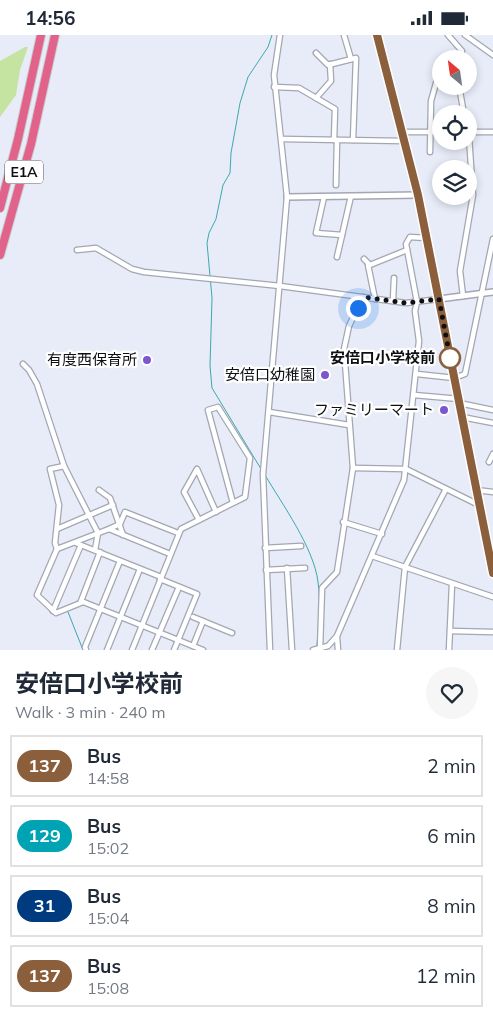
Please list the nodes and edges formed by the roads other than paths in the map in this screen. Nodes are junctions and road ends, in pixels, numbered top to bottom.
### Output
1 (41, 35) edge
2 (55, 35) edge
3 (280, 35) edge
4 (344, 35) edge
5 (377, 35) edge
6 (448, 35) edge
7 (466, 35) edge
8 (461, 50) edge
9 (316, 53) dead end
10 (493, 55) edge
11 (351, 59) junction
12 (330, 65) junction
13 (274, 87) junction
14 (432, 95) edge
15 (316, 98) junction
16 (402, 132) junction
17 (430, 132) junction
18 (477, 132) edge
19 (493, 132) edge
20 (282, 139) junction
21 (335, 140) junction
22 (353, 140) junction
23 (404, 141) junction
24 (471, 150) edge
25 (430, 152) dead end
26 (336, 185) dead end
27 (418, 195) junction
28 (351, 196) junction
29 (287, 197) junction
30 (324, 197) junction
31 (0, 208) edge
32 (342, 235) junction
33 (426, 238) junction
34 (493, 239) edge
35 (77, 250) dead end
36 (407, 250) junction
37 (0, 255) edge
38 (337, 257) dead end
39 (364, 259) dead end
40 (368, 265) junction
41 (394, 278) dead end
42 (280, 286) junction
43 (493, 292) edge
44 (483, 293) junction
45 (463, 295) junction
46 (362, 297) junction
47 (375, 299) junction
48 (439, 299) junction
49 (393, 301) junction
50 (417, 302) junction
51 (22, 364) dead end
52 (417, 374) junction
53 (454, 379) junction
54 (414, 395) junction
55 (459, 401) junction
56 (493, 410) edge
57 (269, 412) junction
58 (462, 417) junction
59 (493, 423) edge
60 (349, 425) junction
61 (493, 454) edge
62 (489, 462) dead end
63 (64, 465) junction
64 (353, 468) junction
65 (406, 469) junction
66 (446, 489) junction
67 (99, 490) dead end
68 (476, 490) junction
69 (493, 491) edge
70 (233, 503) junction
71 (113, 505) junction
72 (480, 505) junction
73 (216, 512) junction
74 (88, 515) junction
75 (199, 520) junction
76 (343, 522) junction
77 (120, 524) junction
78 (57, 529) junction
79 (109, 529) junction
80 (98, 533) junction
81 (178, 533) junction
82 (382, 534) junction
83 (122, 535) junction
84 (78, 544) junction
85 (301, 546) dead end
86 (265, 548) junction
87 (57, 549) junction
88 (95, 550) junction
89 (100, 553) junction
90 (170, 554) junction
91 (372, 556) junction
92 (120, 561) junction
93 (492, 561) edge
94 (405, 567) junction
95 (287, 568) junction
96 (305, 568) dead end
97 (140, 569) junction
98 (266, 570) junction
99 (493, 573) edge
100 (160, 578) junction
101 (452, 584) junction
102 (179, 587) junction
103 (493, 597) edge
104 (83, 602) junction
105 (101, 608) junction
106 (53, 611) junction
107 (121, 617) junction
108 (194, 617) dead end
109 (203, 621) junction
110 (142, 625) junction
111 (450, 631) junction
112 (160, 632) junction
113 (493, 632) edge
114 (232, 633) dead end
115 (337, 636) junction
116 (178, 640) junction
117 (193, 646) junction
118 (320, 649) edge
119 (86, 650) edge
120 (107, 650) edge
121 (132, 650) edge
122 (152, 650) edge
123 (174, 650) edge
124 (203, 650) edge
125 (270, 650) edge
126 (292, 650) edge
127 (314, 650) edge
128 (338, 650) edge
129 (397, 650) edge
130 (449, 650) edge

1 - 31 highway, E1A
2 - 37 highway, E1A
3 - 13 street
4 - 11 street
5 - 16 main road
6 - 8 street
7 - 10 street
9 - 12 street
11 - 12 street
11 - 22 street
12 - 15 street
13 - 15 street
13 - 20 street
14 - 17 street
15 - 21 street
16 - 17 street
16 - 23 main road
17 - 25 street
18 - 19 street
20 - 21 street
20 - 29 street
21 - 22 street
21 - 26 street
22 - 23 street
23 - 27 main road
24 - 45 street
27 - 28 street
27 - 33 main road
28 - 30 street
28 - 32 street
29 - 30 street
29 - 42 street
30 - 32 street
32 - 38 street
33 - 36 street
33 - 48 main road
34 - 44 street
35 - 42 street
36 - 40 street
36 - 50 street
39 - 40 street
40 - 47 street
41 - 49 street
42 - 46 street
42 - 57 street
43 - 44 street
44 - 45 street
44 - 53 street
45 - 48 street
46 - 47 street
46 - 60 street
47 - 49 street
48 - 50 street
48 - 53 main road
49 - 50 street
50 - 52 street
51 - 63 street
52 - 53 street
52 - 54 street
53 - 55 main road
54 - 55 street
54 - 65 street
55 - 56 street
55 - 58 main road
57 - 60 street
57 - 86 street
58 - 59 street
58 - 68 main road
60 - 64 street
61 - 62 street
63 - 74 street
63 - 78 street
64 - 65 street
64 - 76 street
65 - 66 street
65 - 82 street
66 - 72 street
66 - 94 street
67 - 71 street
68 - 69 street
68 - 72 main road
70 - 70 street
70 - 73 street
71 - 74 street
71 - 77 street
72 - 93 main road
73 - 75 street
73 - 75 street
74 - 78 street
74 - 80 street
75 - 81 street
76 - 82 street
76 - 118 street
77 - 79 street
77 - 81 street
77 - 83 street
78 - 87 street
79 - 80 street
79 - 83 street
80 - 84 street
80 - 88 street
81 - 90 street
82 - 91 street
83 - 90 street
84 - 87 street
84 - 88 street
84 - 106 street
85 - 86 street
86 - 98 street
87 - 106 street
88 - 89 street
89 - 92 street
89 - 104 street
90 - 100 street
91 - 94 street
91 - 115 street
92 - 97 street
92 - 105 street
93 - 99 main road
94 - 101 street
94 - 129 street
95 - 96 street
95 - 98 street
95 - 126 street
97 - 100 street
97 - 107 street
98 - 125 street
100 - 102 street
100 - 110 street
101 - 103 street
101 - 111 street
102 - 112 street
102 - 116 street
104 - 105 street
104 - 106 street
105 - 107 street
105 - 119 street
107 - 110 street
107 - 120 street
108 - 109 street
109 - 114 street
109 - 117 street
110 - 112 street
110 - 121 street
111 - 113 street
111 - 130 street
112 - 116 street
112 - 122 street
115 - 118 street
115 - 128 street
116 - 117 street
116 - 123 street
117 - 124 street
118 - 127 street

